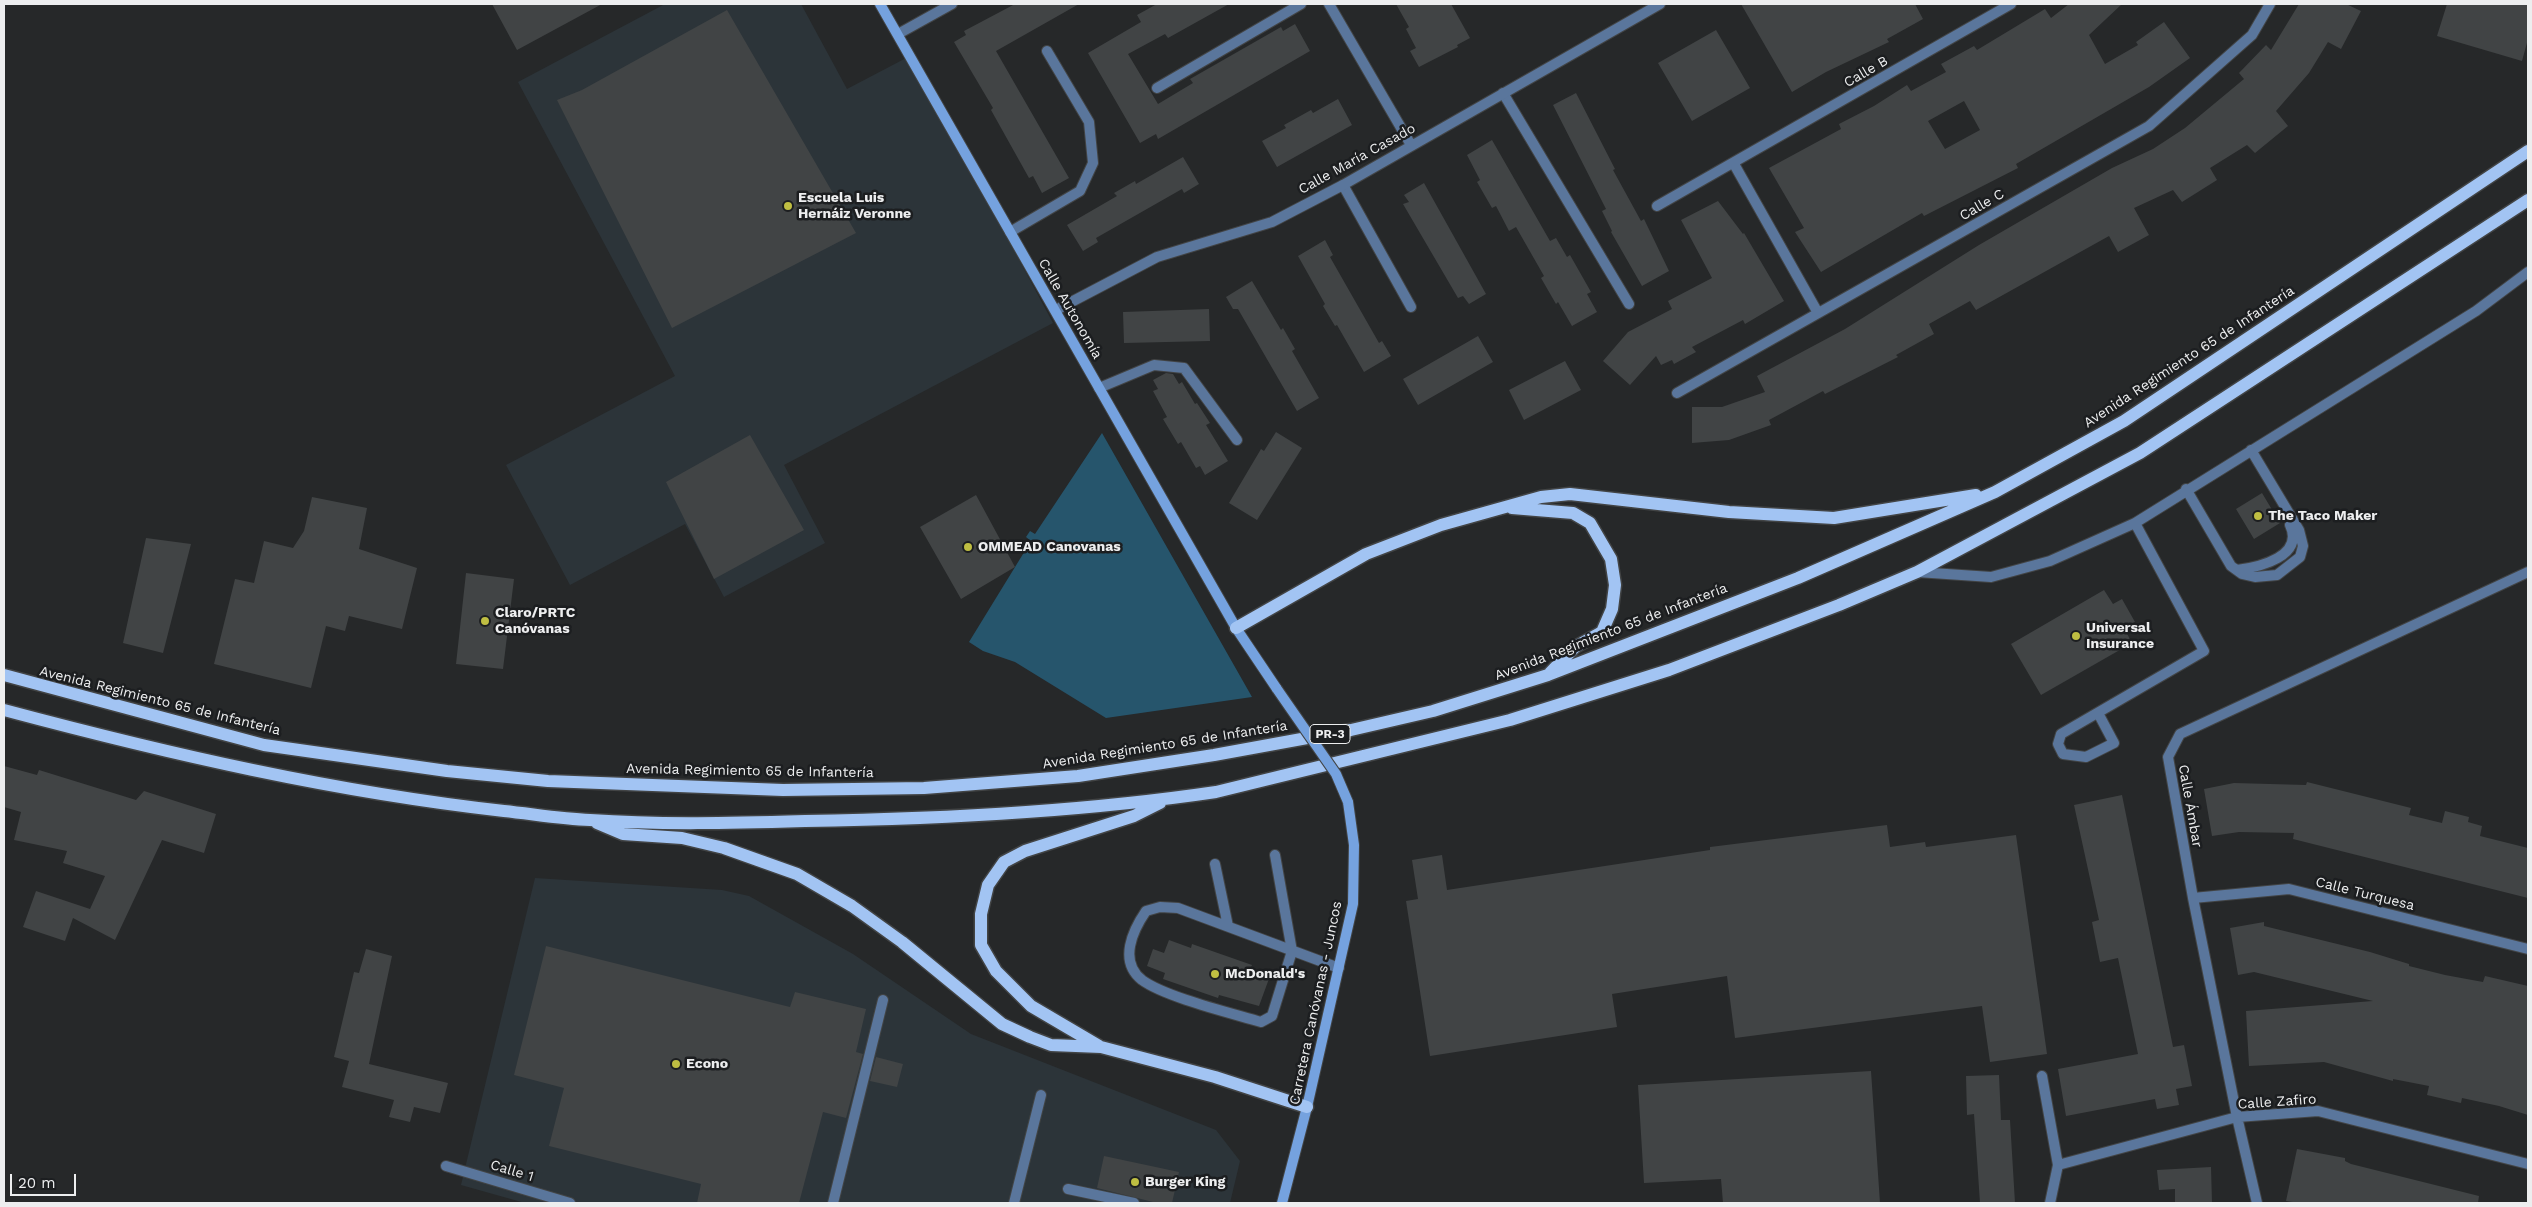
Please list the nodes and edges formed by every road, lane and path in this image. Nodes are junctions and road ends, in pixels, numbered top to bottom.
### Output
1 (880, 4) edge
2 (952, 4) edge
3 (1301, 4) edge
4 (1329, 4) edge
5 (1660, 4) edge
6 (2011, 4) edge
7 (2270, 4) edge
8 (898, 34) junction
9 (1047, 51) dead end
10 (1157, 88) dead end
11 (1503, 93) junction
12 (1411, 145) junction
13 (2528, 151) edge
14 (1734, 164) junction
15 (1343, 185) junction
16 (2528, 200) edge
17 (1657, 206) dead end
18 (1010, 232) junction
19 (2528, 272) edge
20 (1629, 304) dead end
21 (1410, 307) dead end
22 (1056, 310) junction
23 (1818, 314) junction
24 (1099, 388) junction
25 (1677, 394) dead end
26 (1236, 440) dead end
27 (2251, 450) junction
28 (2274, 488) junction
29 (2186, 489) junction
30 (1995, 492) junction
31 (1497, 508) junction
32 (2135, 523) junction
33 (2237, 570) junction
34 (1917, 572) junction
35 (2528, 572) edge
36 (1236, 628) junction
37 (4, 676) edge
38 (1548, 676) junction
39 (4, 710) edge
40 (2098, 713) junction
41 (1167, 799) junction
42 (590, 820) junction
43 (1275, 855) dead end
44 (1215, 864) dead end
45 (2193, 898) junction
46 (1228, 926) junction
47 (2528, 949) edge
48 (1292, 951) junction
49 (1339, 968) junction
50 (883, 1000) dead end
51 (1101, 1047) junction
52 (2042, 1076) dead end
53 (1041, 1095) dead end
54 (1307, 1107) junction
55 (2237, 1117) junction
56 (2528, 1164) edge
57 (2058, 1165) junction
58 (446, 1166) dead end
59 (1068, 1190) dead end
60 (570, 1203) edge
61 (832, 1203) edge
62 (1014, 1203) edge
63 (1134, 1203) edge
64 (1282, 1203) edge
65 (2050, 1203) edge
66 (2258, 1203) edge

1 - 8 main road, Calle Autonomía
2 - 8 street
3 - 10 street
4 - 12 street
5 - 11 street, Calle María Casado
6 - 14 street, Calle B
7 - 23 street, Calle C
8 - 18 main road, Calle Autonomía
9 - 18 street
11 - 12 street, Calle María Casado
11 - 20 street
12 - 15 street, Calle María Casado
13 - 30 main road, Avenida Regimiento 65 de Infantería / PR-3
14 - 17 street, Calle B
14 - 23 street
15 - 21 street
15 - 22 street, Calle María Casado
16 - 34 main road, PR-3
18 - 22 main road, Calle Autonomía
19 - 27 street
22 - 24 main road, Calle Autonomía
23 - 25 street, Calle C
24 - 26 street
24 - 36 main road, Calle Autonomía
27 - 28 street
27 - 29 street
28 - 33 street
28 - 33 street
29 - 32 street
29 - 33 street
30 - 31 main road
30 - 38 main road, Avenida Regimiento 65 de Infantería / PR-3
31 - 36 main road
31 - 38 main road
32 - 34 street
32 - 40 street
34 - 41 main road, PR-3
35 - 45 street, Calle Ámbar
36 - 49 main road, Carretera Canóvanas - Juncos, bridge
37 - 38 main road, Avenida Regimiento 65 de Infantería / PR-3
39 - 42 main road, PR-3
40 - 40 street
41 - 42 main road, PR-3
41 - 51 main road
42 - 51 main road
43 - 48 street
44 - 46 street
45 - 47 street, Calle Turquesa
45 - 55 street, Calle Ámbar
46 - 48 street
46 - 48 street
48 - 49 street
49 - 54 main road, Carretera Canóvanas - Juncos
50 - 61 street
51 - 54 main road
52 - 57 street
53 - 62 street
54 - 64 main road, Carretera Canóvanas - Juncos
55 - 56 street, Calle Zafiro
55 - 57 street, Calle Zafiro
55 - 66 street, Calle Ámbar
57 - 65 street
58 - 60 street, Calle 1
59 - 63 street

